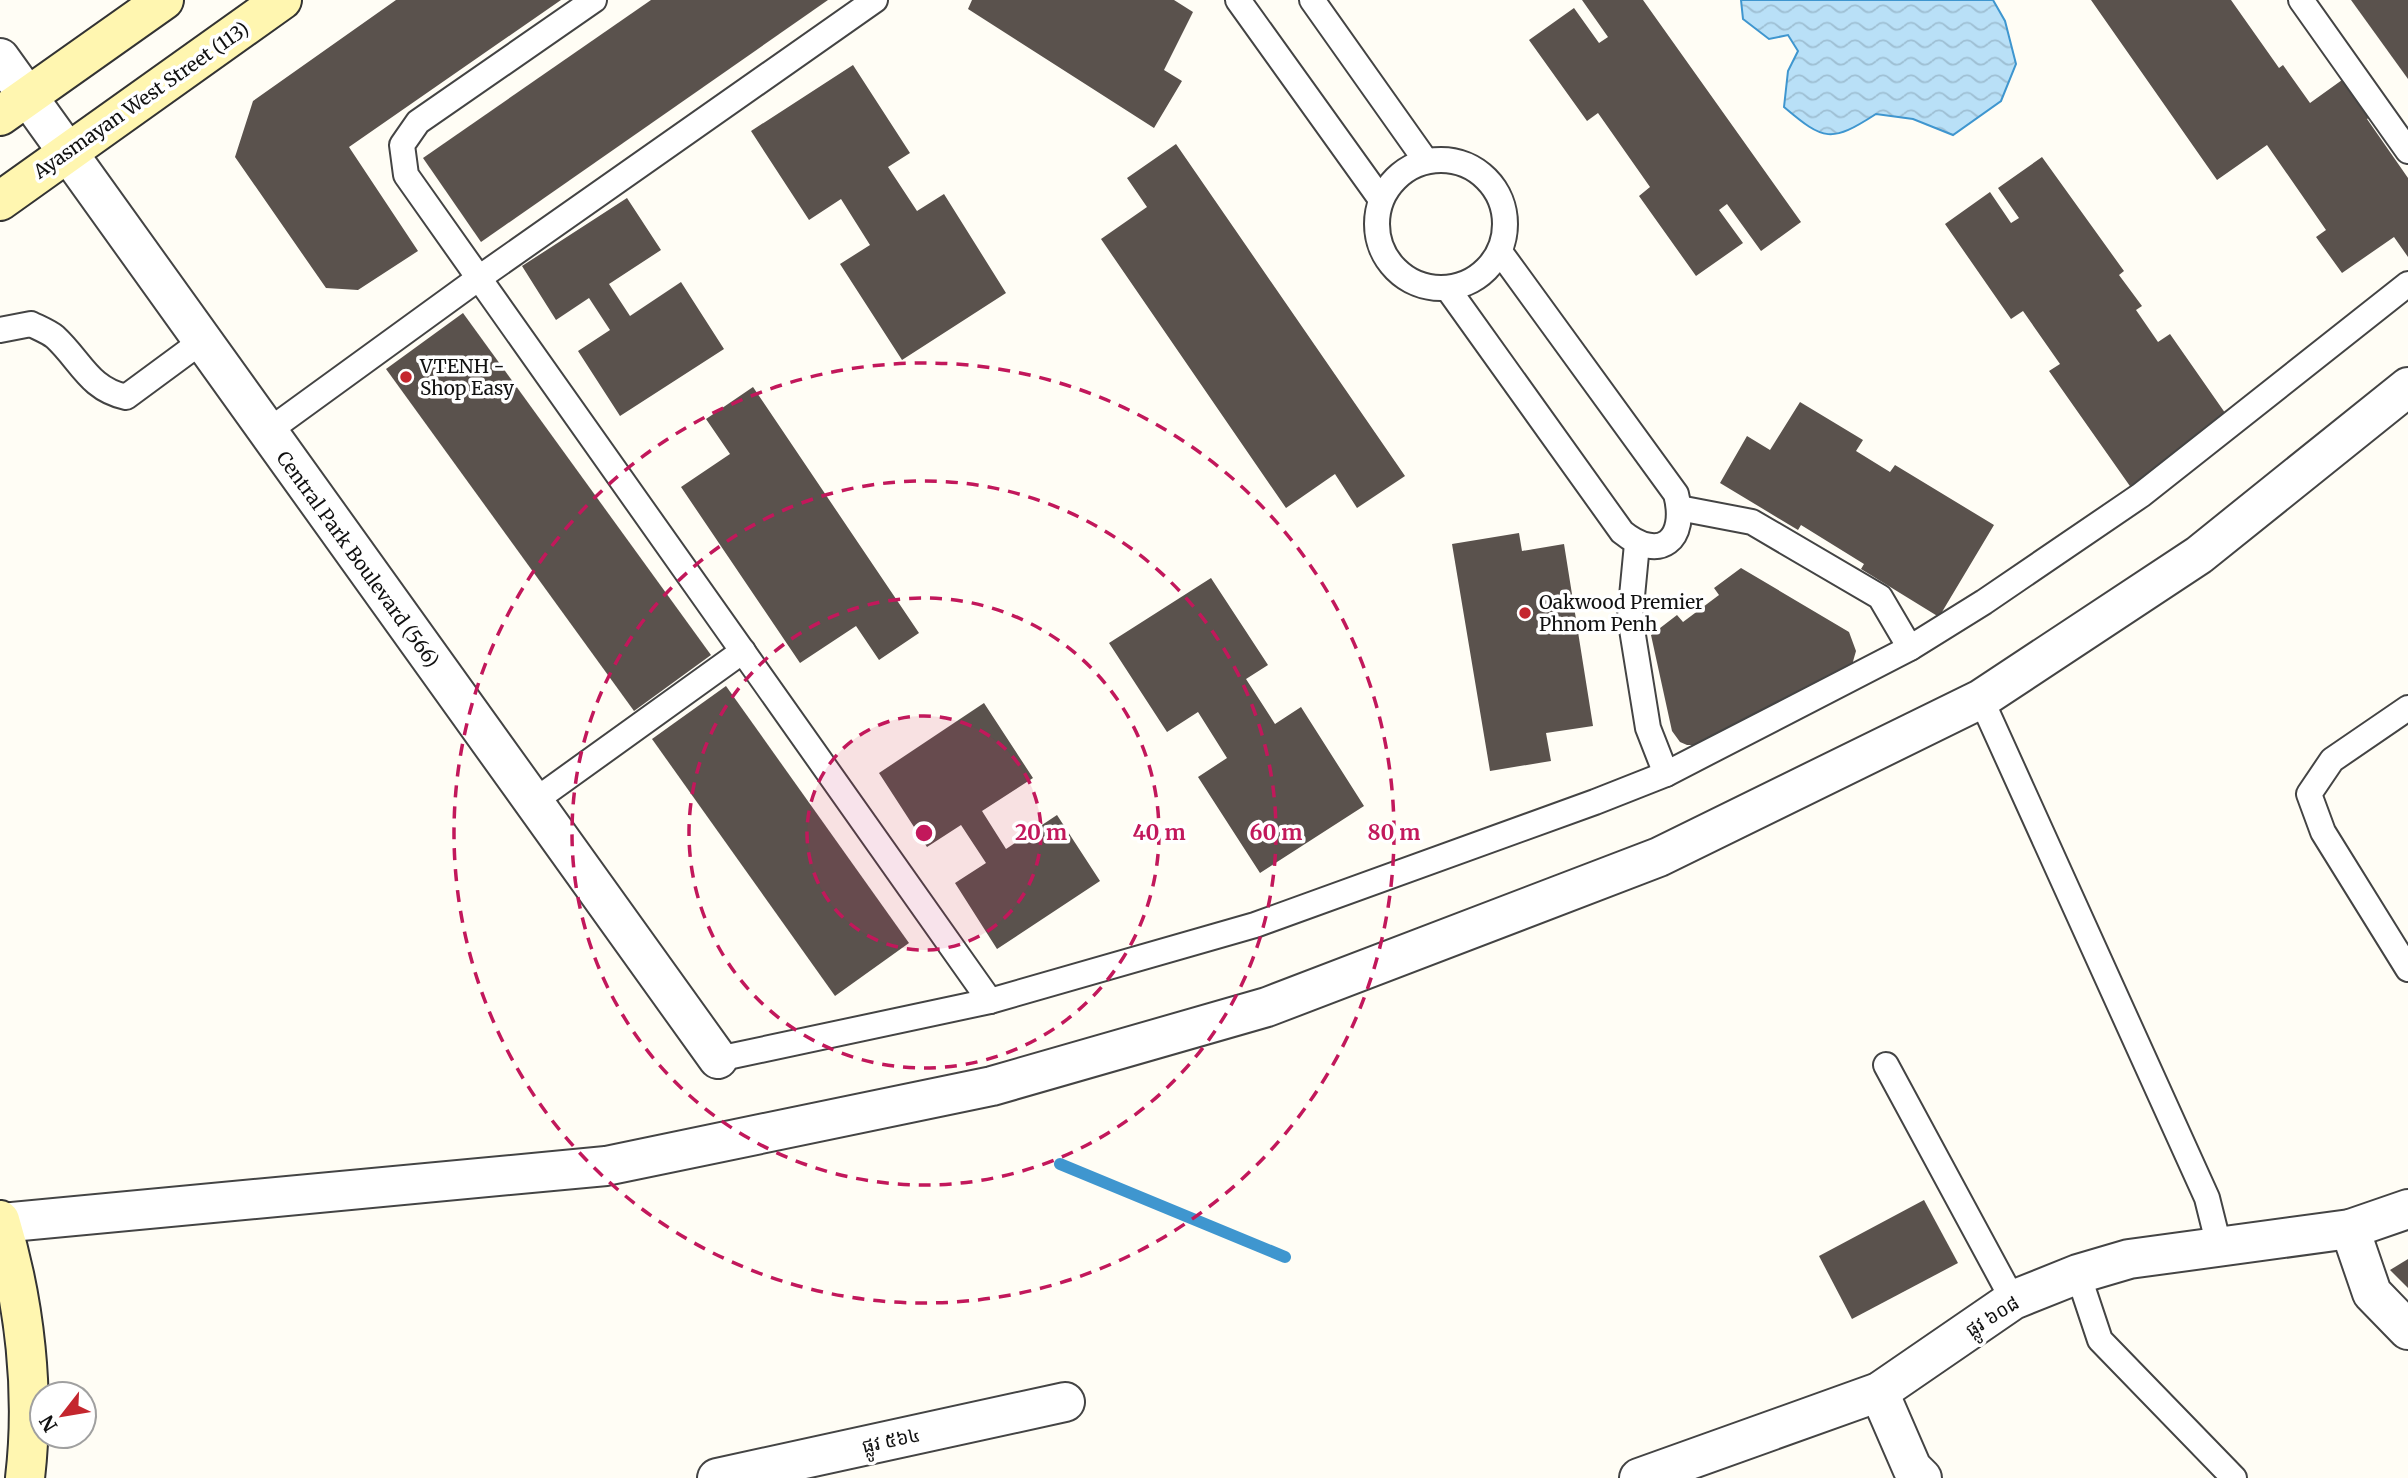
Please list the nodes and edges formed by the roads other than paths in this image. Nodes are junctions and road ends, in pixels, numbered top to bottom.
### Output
1 (164, 0) edge
2 (282, 0) edge
3 (594, 0) edge
4 (874, 0) edge
5 (1238, 0) edge
6 (1312, 0) edge
7 (2301, 0) edge
8 (0, 58) edge
9 (14, 107) edge
10 (2408, 151) edge
11 (67, 153) junction
12 (1426, 161) junction
13 (1380, 198) junction
14 (0, 201) edge
15 (1500, 252) junction
16 (480, 278) junction
17 (2408, 284) edge
18 (1448, 289) junction
19 (0, 331) edge
20 (202, 341) junction
21 (2408, 387) edge
22 (267, 432) junction
23 (1679, 508) junction
24 (1637, 544) junction
25 (1910, 648) junction
26 (743, 651) junction
27 (1981, 699) junction
28 (2408, 708) edge
29 (1666, 774) junction
30 (533, 802) junction
31 (2408, 969) edge
32 (990, 1001) junction
33 (718, 1059) joint
34 (1885, 1065) dead end
35 (2408, 1209) edge
36 (0, 1222) edge
37 (2350, 1229) junction
38 (2220, 1246) junction
39 (2078, 1274) junction
40 (2012, 1300) junction
41 (2408, 1330) edge
42 (1879, 1392) junction
43 (1065, 1402) dead end
44 (25, 1478) edge
45 (717, 1478) edge
46 (1639, 1478) edge
47 (1922, 1478) edge
48 (2234, 1478) edge

1 - 9 street
2 - 11 street, Ayasmayan West Street (113)
3 - 16 lane
4 - 16 lane
5 - 13 lane
6 - 12 lane
7 - 10 lane
8 - 9 street, Central Park Boulevard (566)
9 - 11 street, Central Park Boulevard (566)
11 - 14 street, Ayasmayan West Street (113)
11 - 20 street, Central Park Boulevard (566)
12 - 13 lane
12 - 15 lane
13 - 18 lane
15 - 18 lane
15 - 23 lane
16 - 22 lane
16 - 26 lane
17 - 25 lane
18 - 24 lane
19 - 20 lane
20 - 22 street, Central Park Boulevard (566)
21 - 27 street
22 - 30 street, Central Park Boulevard (566)
23 - 24 lane
23 - 25 lane
24 - 29 lane
25 - 29 lane
26 - 30 lane
26 - 32 lane
27 - 36 street
27 - 38 lane
28 - 31 lane
29 - 32 lane
30 - 33 street, Central Park Boulevard (566)
32 - 33 lane
34 - 40 lane
35 - 37 street, ផ្លូវ ៦០៨
36 - 44 street
37 - 38 street, ផ្លូវ ៦០៨
37 - 41 street
38 - 39 street, ផ្លូវ ៦០៨
39 - 40 street, ផ្លូវ ៦០៨
39 - 48 lane
40 - 42 street, ផ្លូវ ៦០៨
42 - 46 street, ផ្លូវ ៦០៨
42 - 47 street
43 - 45 street, ផ្លូវ ៥៦៤

